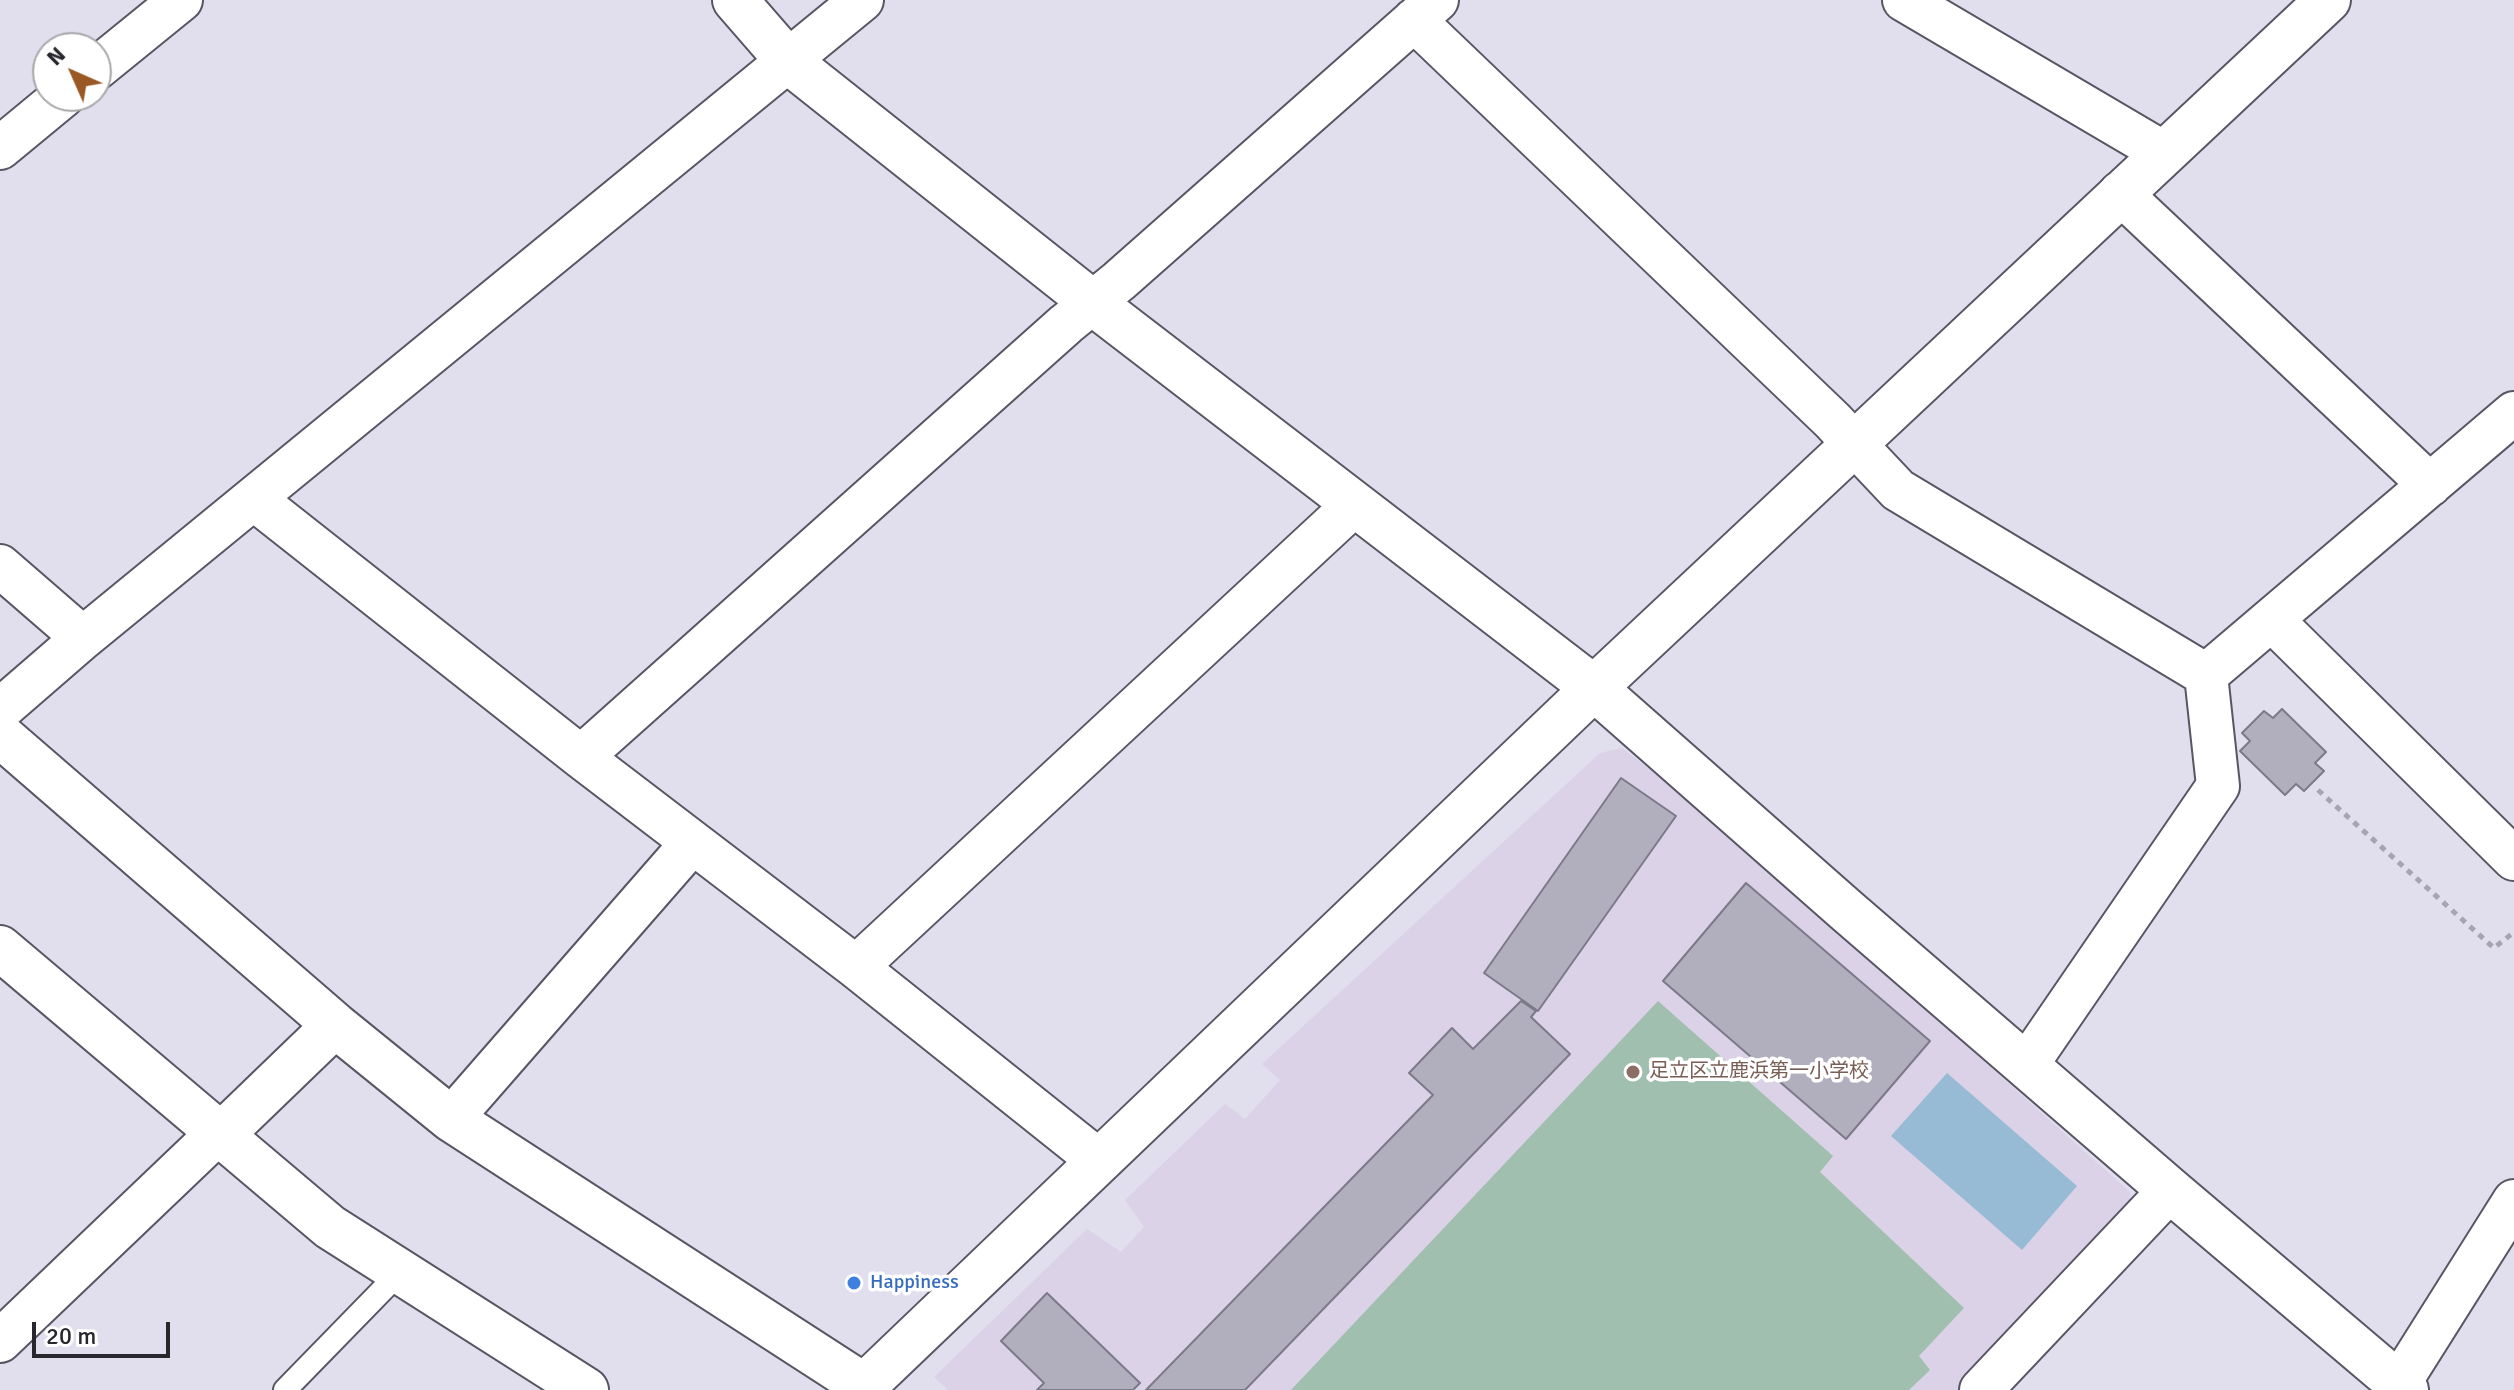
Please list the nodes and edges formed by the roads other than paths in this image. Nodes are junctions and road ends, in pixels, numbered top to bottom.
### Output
1 (181, 0) edge
2 (735, 0) edge
3 (862, 0) edge
4 (1904, 0) edge
5 (2328, 0) edge
6 (1426, 10) edge
7 (112, 56) edge
8 (788, 61) junction
9 (44, 112) edge
10 (0, 148) edge
11 (2164, 153) junction
12 (2120, 193) junction
13 (1093, 303) junction
14 (2514, 413) edge
15 (1854, 446) junction
16 (2430, 485) junction
17 (254, 499) junction
18 (1354, 505) junction
19 (0, 566) edge
20 (2272, 620) junction
21 (83, 638) junction
22 (2206, 675) junction
23 (1594, 688) junction
24 (0, 710) edge
25 (0, 735) edge
26 (581, 757) junction
27 (692, 843) junction
28 (2514, 859) edge
29 (0, 948) edge
30 (856, 967) junction
31 (335, 1025) junction
32 (2026, 1066) junction
33 (451, 1119) junction
34 (220, 1133) junction
35 (1098, 1160) junction
36 (2170, 1190) junction
37 (2514, 1201) edge
38 (401, 1271) junction
39 (0, 1341) edge
40 (2400, 1388) edge
41 (865, 1389) edge
42 (285, 1390) edge
43 (586, 1390) edge
44 (1981, 1390) edge

1 - 7 street
2 - 8 street
3 - 8 street
4 - 11 street
5 - 11 street
6 - 13 street
6 - 15 street
8 - 13 street
8 - 17 street
9 - 10 street
11 - 12 street
12 - 15 street
12 - 16 street
13 - 18 street
13 - 26 street
14 - 16 street
15 - 22 street
15 - 23 street
16 - 20 street
17 - 21 street
17 - 26 street
18 - 23 street
18 - 30 street
19 - 21 street
20 - 22 street
20 - 28 street
21 - 24 street
22 - 32 street
23 - 32 street
23 - 35 street
25 - 31 street
26 - 27 street
27 - 30 street
27 - 33 street
29 - 34 street
30 - 35 street
31 - 33 street
31 - 34 street
32 - 36 street
33 - 41 street
34 - 38 street
34 - 39 street
35 - 41 street
36 - 40 street
36 - 44 street
37 - 40 street
38 - 42 lane
38 - 43 street

